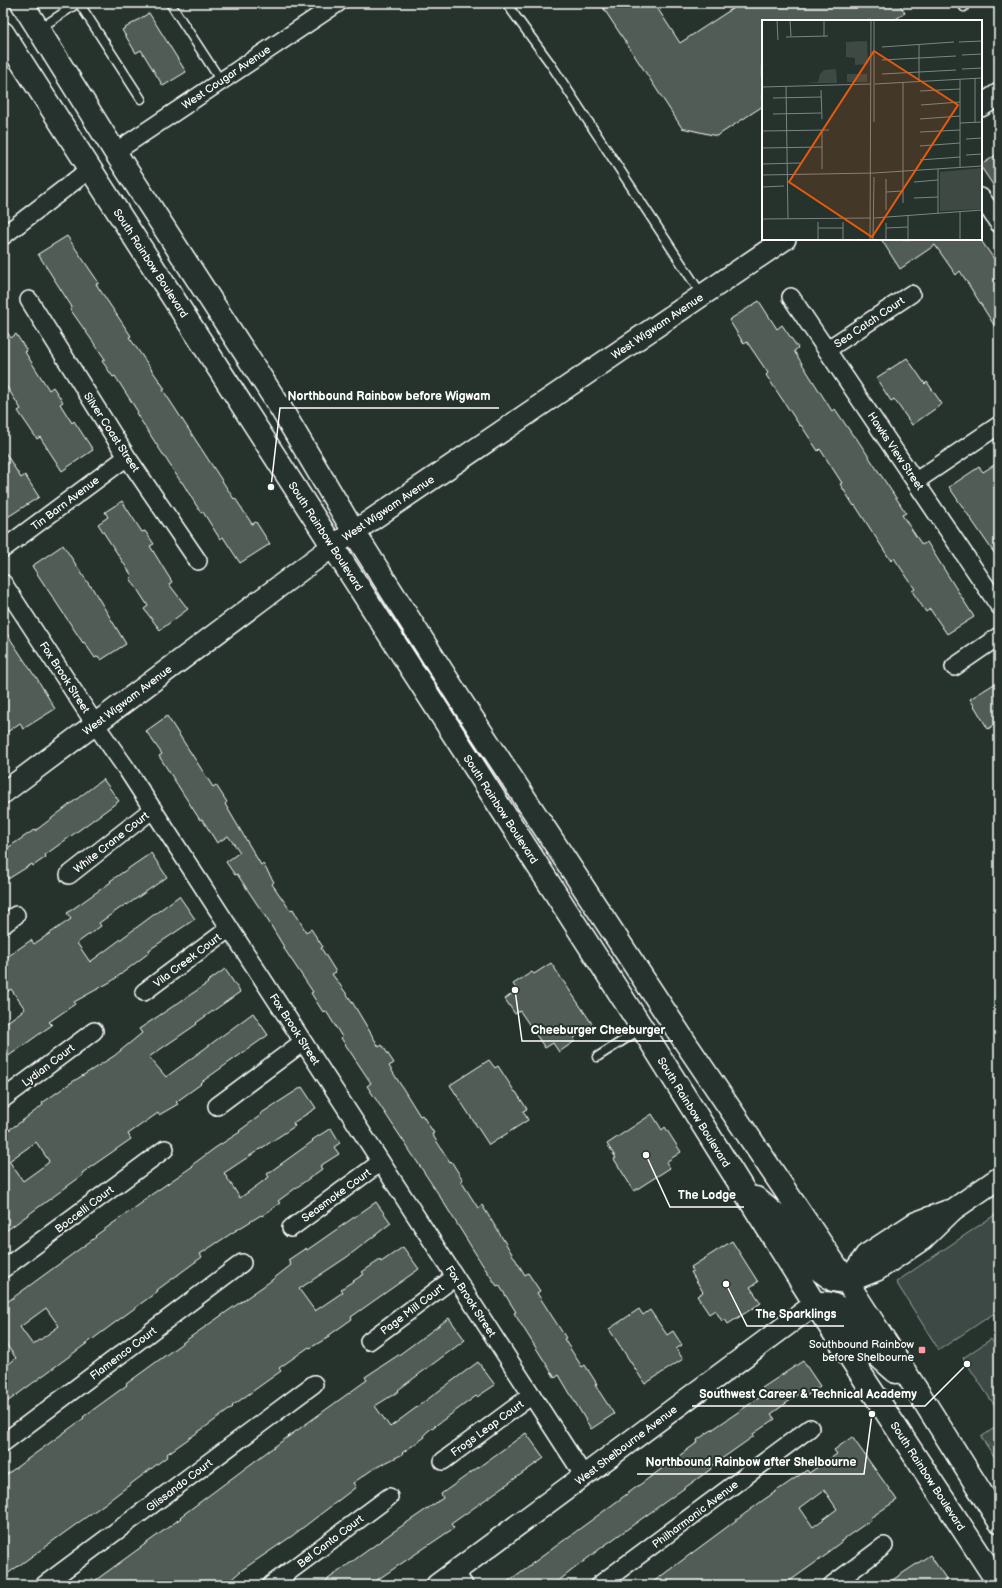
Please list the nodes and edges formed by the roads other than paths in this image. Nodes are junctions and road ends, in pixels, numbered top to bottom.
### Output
1 (22, 3) edge
2 (79, 3) edge
3 (170, 3) edge
4 (338, 3) edge
5 (506, 3) edge
6 (38, 29) junction
7 (8, 40) edge
8 (221, 81) junction
9 (999, 94) edge
10 (141, 99) dead end
11 (982, 105) edge
12 (115, 152) junction
13 (90, 169) junction
14 (982, 198) edge
15 (999, 224) edge
16 (3, 236) edge
17 (784, 240) edge
18 (187, 264) junction
19 (911, 294) dead end
20 (702, 296) junction
21 (792, 297) dead end
22 (29, 300) dead end
23 (828, 349) junction
24 (999, 425) edge
25 (127, 457) junction
26 (916, 480) junction
27 (354, 532) junction
28 (333, 546) junction
29 (3, 549) edge
30 (198, 561) dead end
31 (3, 583) edge
32 (999, 606) edge
33 (999, 636) edge
34 (954, 667) dead end
35 (95, 724) junction
36 (3, 793) edge
37 (499, 806) junction
38 (153, 809) junction
39 (69, 875) dead end
40 (587, 894) junction
41 (230, 928) junction
42 (580, 932) junction
43 (144, 992) dead end
44 (642, 1028) junction
45 (94, 1031) dead end
46 (681, 1036) junction
47 (303, 1042) junction
48 (597, 1057) dead end
49 (3, 1098) edge
50 (217, 1106) dead end
51 (165, 1149) dead end
52 (381, 1162) junction
53 (999, 1178) edge
54 (739, 1185) junction
55 (291, 1228) dead end
56 (242, 1263) dead end
57 (3, 1269) edge
58 (455, 1277) junction
59 (847, 1282) junction
60 (815, 1304) junction
61 (369, 1341) dead end
62 (314, 1384) dead end
63 (532, 1395) junction
64 (920, 1395) junction
65 (810, 1428) dead end
66 (3, 1443) edge
67 (443, 1461) dead end
68 (584, 1476) junction
69 (389, 1497) dead end
70 (999, 1521) edge
71 (884, 1546) dead end
72 (995, 1575) edge
73 (459, 1578) edge
74 (44, 1585) edge
75 (271, 1585) edge
76 (437, 1585) edge
77 (600, 1585) edge
78 (832, 1585) edge

1 - 6 main road
2 - 6 lane
2 - 10 lane
3 - 8 lane
4 - 8 street, West Cougar Avenue
5 - 20 lane
6 - 12 main road
7 - 12 main road
7 - 13 main road, South Rainbow Boulevard
8 - 12 street, West Cougar Avenue
9 - 11 street
12 - 18 main road
13 - 16 street
13 - 18 main road
13 - 28 main road, South Rainbow Boulevard
14 - 15 street
17 - 20 street, West Wigwam Avenue
18 - 27 main road
19 - 23 street, Sea Catch Court
20 - 27 street, West Wigwam Avenue
21 - 23 street, Hawks View Street
22 - 25 street, Silver Coast Street
23 - 26 street, Hawks View Street
24 - 26 street
25 - 29 street, Tin Barn Avenue
25 - 30 street, Silver Coast Street
26 - 32 street, Hawks View Street
27 - 28 street, West Wigwam Avenue
27 - 40 main road
28 - 35 street, West Wigwam Avenue
28 - 37 main road, South Rainbow Boulevard
31 - 35 street, Fox Brook Street
33 - 34 street
35 - 36 street, West Wigwam Avenue
35 - 38 street, Fox Brook Street
37 - 40 main road
37 - 42 main road, South Rainbow Boulevard
38 - 39 street, White Crane Court
38 - 41 street, Fox Brook Street
40 - 46 main road
41 - 43 street, Vila Creek Court
41 - 47 street, Fox Brook Street
42 - 44 main road, South Rainbow Boulevard
42 - 46 main road
44 - 48 lane
44 - 54 main road, South Rainbow Boulevard
45 - 49 street, Lydian Court
46 - 59 main road
47 - 50 street
47 - 52 street, Fox Brook Street
51 - 57 street, Boccelli Court
52 - 55 street, Seasmoke Court
52 - 58 street, Fox Brook Street
53 - 59 street
54 - 59 main road
54 - 60 main road, South Rainbow Boulevard
56 - 66 street, Flamenco Court
58 - 61 street, Page Mill Court
58 - 63 street, Fox Brook Street
59 - 64 main road
60 - 64 main road
60 - 68 street, West Shelbourne Avenue
60 - 72 main road, South Rainbow Boulevard
62 - 74 street, Glissando Court
63 - 67 street, Frogs Leap Court
63 - 68 street, Fox Brook Street
64 - 70 main road
65 - 77 street, Philharmonic Avenue
68 - 73 street, West Shelbourne Avenue
69 - 75 street, Bel Canto Court
71 - 78 street
73 - 76 street, West Shelbourne Avenue

